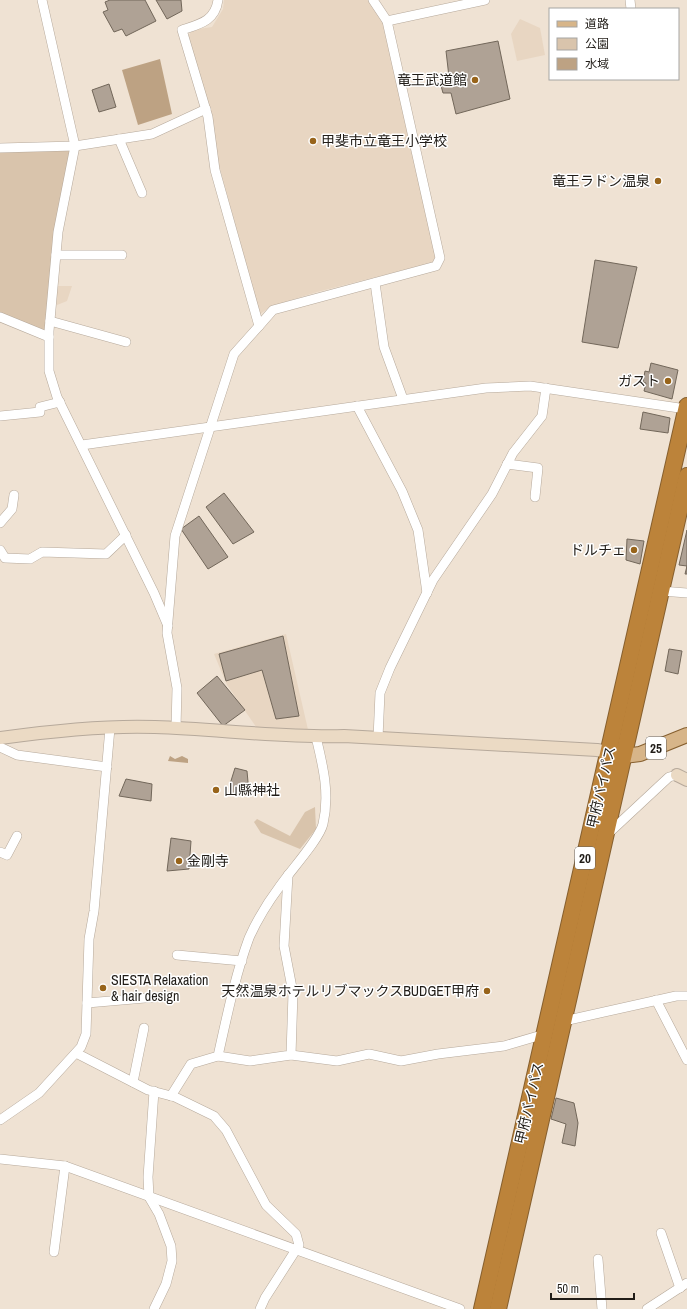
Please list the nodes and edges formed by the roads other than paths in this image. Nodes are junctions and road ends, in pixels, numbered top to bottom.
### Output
1 (42, 0) edge
2 (218, 0) edge
3 (373, 0) edge
4 (485, 0) edge
5 (387, 21) junction
6 (206, 109) junction
7 (119, 139) junction
8 (75, 146) junction
9 (0, 148) edge
10 (142, 193) dead end
11 (56, 255) junction
12 (122, 255) dead end
13 (375, 283) junction
14 (0, 317) edge
15 (50, 321) junction
16 (259, 326) junction
17 (49, 337) junction
18 (126, 342) dead end
19 (546, 388) junction
20 (403, 399) junction
21 (60, 402) junction
22 (357, 406) junction
23 (687, 407) edge
24 (0, 416) edge
25 (210, 428) junction
26 (82, 445) junction
27 (508, 464) junction
28 (687, 476) edge
29 (14, 495) dead end
30 (535, 497) dead end
31 (0, 523) edge
32 (126, 535) junction
33 (0, 550) edge
34 (661, 591) junction
35 (427, 593) junction
36 (687, 593) edge
37 (168, 626) junction
38 (110, 728) junction
39 (176, 728) junction
40 (687, 735) edge
41 (316, 737) junction
42 (0, 738) edge
43 (378, 738) junction
44 (0, 747) edge
45 (617, 754) junction
46 (107, 767) junction
47 (682, 778) edge
48 (605, 833) junction
49 (16, 836) dead end
50 (0, 852) edge
51 (288, 875) junction
52 (177, 955) dead end
53 (242, 961) junction
54 (168, 996) dead end
55 (687, 996) edge
56 (656, 1000) junction
57 (87, 1003) junction
58 (564, 1021) junction
59 (144, 1028) dead end
60 (545, 1034) junction
61 (76, 1053) junction
62 (292, 1055) junction
63 (218, 1056) junction
64 (687, 1060) edge
65 (133, 1082) junction
66 (154, 1091) junction
67 (171, 1096) junction
68 (0, 1120) edge
69 (0, 1159) edge
70 (65, 1166) junction
71 (150, 1197) junction
72 (661, 1233) dead end
73 (296, 1249) junction
74 (54, 1252) dead end
75 (598, 1259) dead end
76 (683, 1285) edge
77 (154, 1309) edge
78 (260, 1309) edge
79 (460, 1309) edge
80 (482, 1309) edge
81 (498, 1309) edge
82 (602, 1309) edge
83 (647, 1309) edge

1 - 8 street
2 - 6 street
3 - 5 street
4 - 5 street
5 - 13 street
6 - 7 street
6 - 16 street
7 - 8 street
7 - 10 street
8 - 9 street
8 - 11 street
11 - 12 street
11 - 15 street
13 - 16 street
13 - 20 street
14 - 17 street
15 - 17 street
15 - 18 street
16 - 25 street
17 - 21 street
19 - 20 street
19 - 23 street
19 - 27 street
20 - 22 street
21 - 24 street
21 - 26 street
22 - 25 street
22 - 35 street
23 - 45 highway, 甲府バイパス / 20
25 - 26 street
25 - 37 street
26 - 32 street
27 - 30 street
27 - 35 street
28 - 34 highway, 甲府バイパス / 20
29 - 31 street
32 - 33 street
32 - 37 street
34 - 36 street
34 - 45 highway, 甲府バイパス / 20
35 - 43 street
37 - 39 street
38 - 39 street
38 - 42 street
38 - 46 street
39 - 41 street
40 - 45 main road, 25
41 - 43 street
41 - 51 street
43 - 45 street
44 - 46 street
45 - 48 highway, 甲府バイパス / 20
45 - 60 highway, 甲府バイパス / 20
46 - 57 street
47 - 48 street
48 - 58 highway, 甲府バイパス / 20
49 - 50 street
51 - 53 street
51 - 62 street
52 - 53 street
53 - 63 street
54 - 57 street
55 - 56 street
56 - 58 street
56 - 64 street
57 - 61 street
58 - 81 highway, 甲府バイパス / 20
59 - 65 street
60 - 62 street
60 - 80 highway, 甲府バイパス / 20
61 - 65 street
61 - 68 street
62 - 63 street
63 - 67 street
65 - 66 street
66 - 67 street
66 - 71 street
67 - 73 street
69 - 70 street
70 - 71 street
70 - 74 street
71 - 73 street
71 - 77 street
72 - 76 street
73 - 78 street
73 - 79 street
75 - 82 street
76 - 83 street

